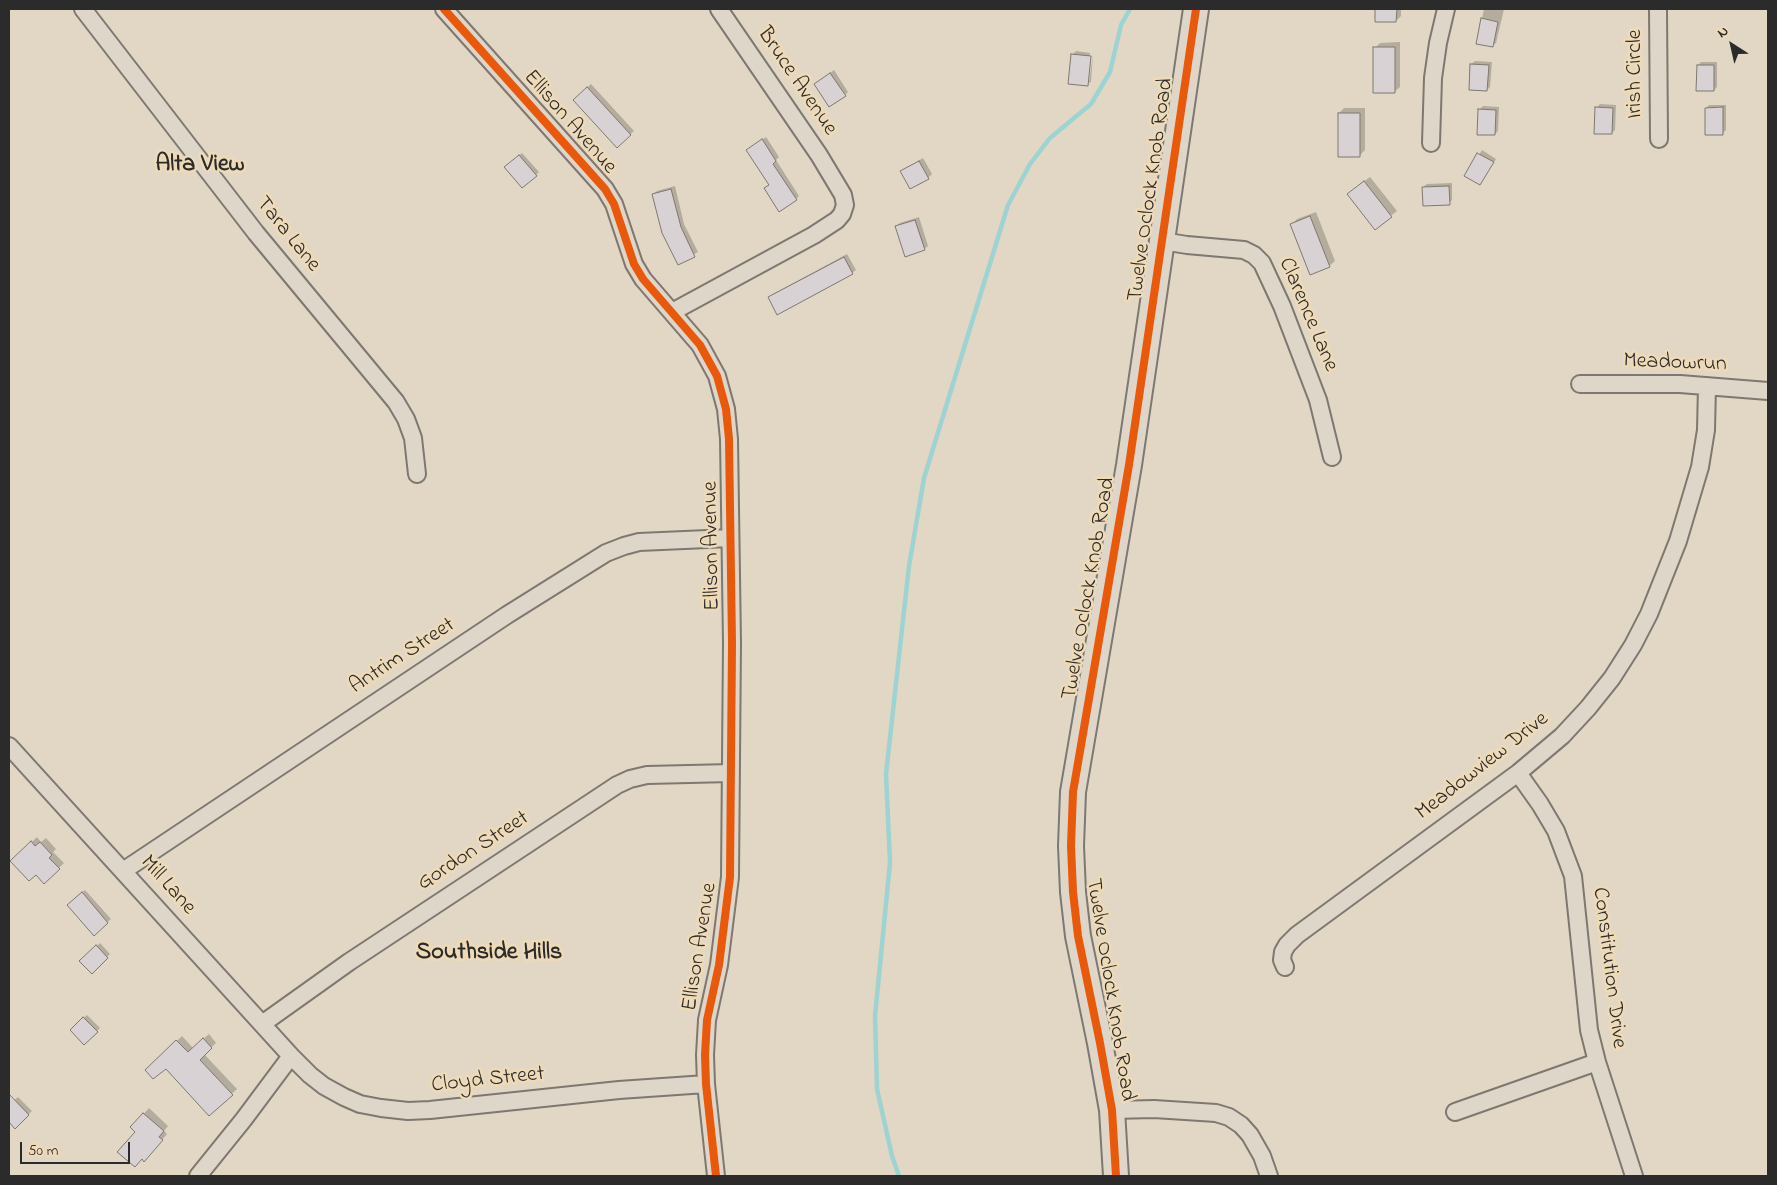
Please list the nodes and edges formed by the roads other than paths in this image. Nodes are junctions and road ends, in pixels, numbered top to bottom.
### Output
1 (83, 9) edge
2 (444, 9) edge
3 (719, 9) edge
4 (1196, 9) edge
5 (1446, 9) edge
6 (1658, 9) edge
7 (1658, 139) dead end
8 (1431, 143) dead end
9 (1162, 241) junction
10 (672, 312) junction
11 (1580, 384) dead end
12 (1707, 386) junction
13 (1768, 390) edge
14 (1332, 457) dead end
15 (417, 474) dead end
16 (730, 538) junction
17 (9, 746) edge
18 (731, 773) junction
19 (1518, 774) junction
20 (123, 871) junction
21 (1285, 967) dead end
22 (262, 1024) junction
23 (291, 1056) junction
24 (1597, 1062) junction
25 (706, 1084) junction
26 (1112, 1110) junction
27 (1455, 1112) dead end
28 (198, 1176) edge
29 (716, 1176) edge
30 (1116, 1176) edge
31 (1269, 1176) edge
32 (1634, 1176) edge

1 - 15 street, Tara Lane
2 - 10 street, Ellison Avenue
3 - 10 street, Bruce Avenue
4 - 9 street, Twelve Oclock Knob Road
5 - 8 street
6 - 7 street, Irish Circle
9 - 14 street, Clarence Lane
9 - 26 street, Twelve Oclock Knob Road
10 - 16 street, Ellison Avenue
11 - 12 street, Meadowrun
12 - 13 street, Meadowrun
12 - 19 street, Meadowview Drive
16 - 18 street, Ellison Avenue
16 - 20 street, Antrim Street
17 - 20 street, Mill Lane
18 - 22 street, Gordon Street
18 - 25 street, Ellison Avenue
19 - 21 street, Meadowview Drive
19 - 24 street, Constitution Drive
20 - 22 street, Mill Lane
22 - 23 street, Mill Lane
23 - 25 street, Cloyd Street
23 - 28 street
24 - 27 street
24 - 32 street, Constitution Drive
25 - 29 street, Ellison Avenue
26 - 30 street, Twelve Oclock Knob Road
26 - 31 street

